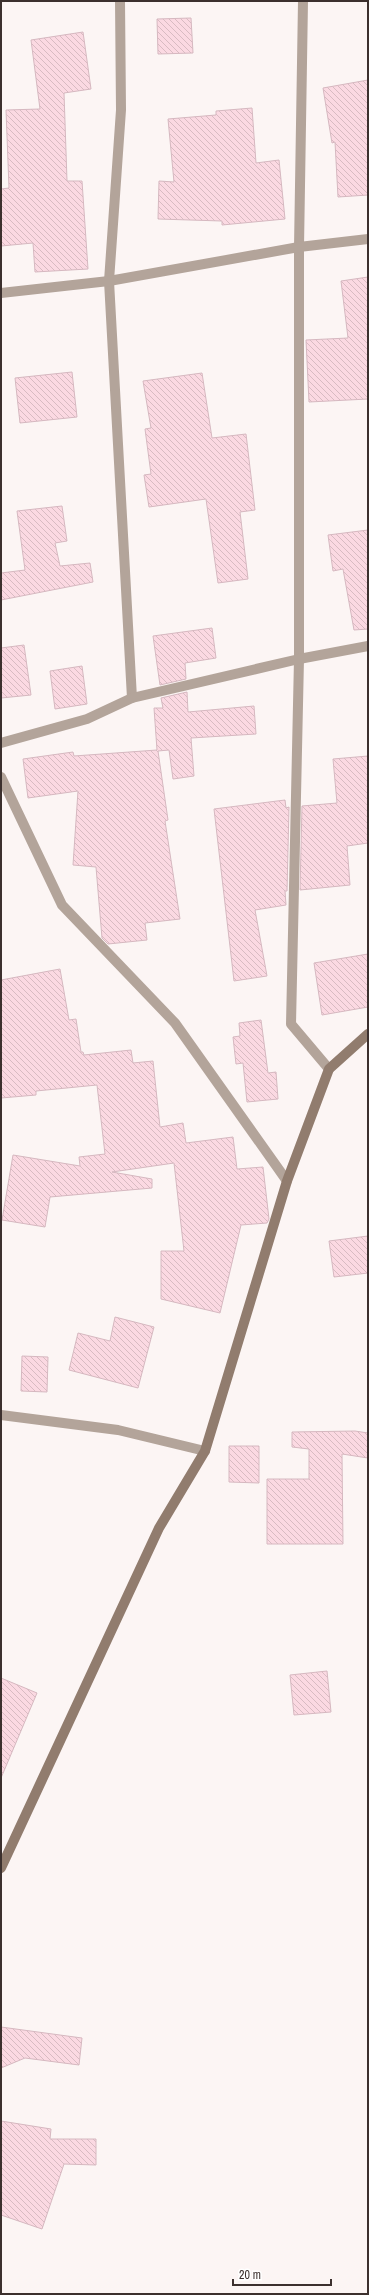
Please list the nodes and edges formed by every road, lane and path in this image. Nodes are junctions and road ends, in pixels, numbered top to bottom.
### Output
1 (120, 1) edge
2 (303, 1) edge
3 (368, 239) edge
4 (299, 247) junction
5 (109, 281) junction
6 (1, 293) edge
7 (368, 646) edge
8 (299, 659) junction
9 (132, 698) junction
10 (1, 743) edge
11 (1, 777) edge
12 (368, 1034) edge
13 (329, 1069) junction
14 (286, 1181) junction
15 (1, 1415) edge
16 (205, 1451) junction
17 (1, 1868) edge

1 - 5 street
2 - 4 street
3 - 4 street
4 - 5 street
4 - 8 street
5 - 6 street
5 - 9 street
7 - 8 street
8 - 9 street
8 - 13 street
9 - 10 street
11 - 14 street
12 - 13 street
13 - 14 street
14 - 16 street
15 - 16 street
16 - 17 street

